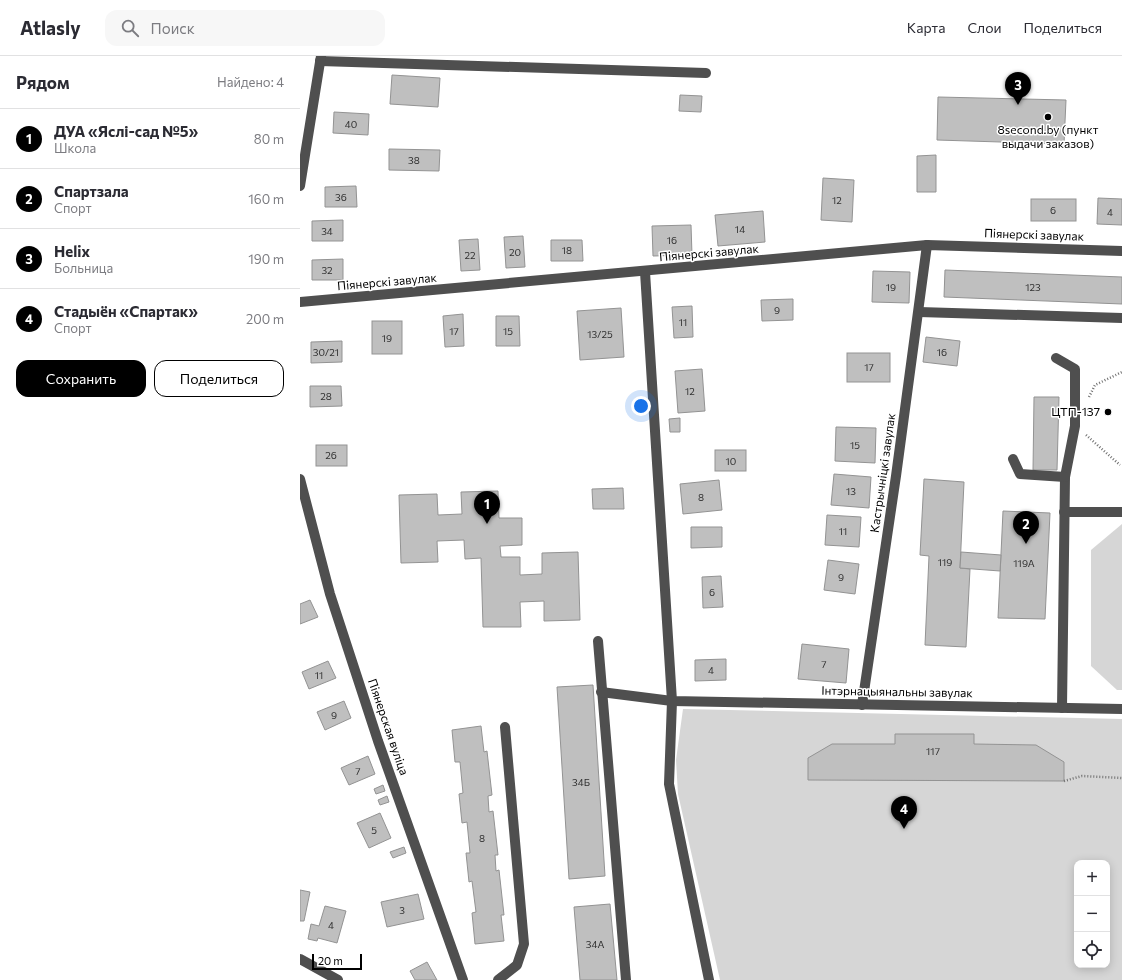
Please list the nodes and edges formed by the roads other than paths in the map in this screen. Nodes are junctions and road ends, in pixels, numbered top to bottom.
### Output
1 (321, 58) edge
2 (706, 73) dead end
3 (300, 186) edge
4 (927, 245) junction
5 (1122, 251) edge
6 (645, 272) junction
7 (300, 302) edge
8 (919, 312) junction
9 (1122, 318) edge
10 (1056, 358) dead end
11 (1013, 459) dead end
12 (1065, 477) junction
13 (300, 479) edge
14 (1064, 512) junction
15 (1122, 512) edge
16 (598, 641) dead end
17 (601, 692) junction
18 (672, 701) junction
19 (862, 705) junction
20 (1062, 708) junction
21 (1122, 709) edge
22 (505, 727) dead end
23 (300, 959) edge
24 (338, 980) edge
25 (463, 980) edge
26 (498, 980) edge
27 (626, 980) edge
28 (709, 980) edge

1 - 2 street
1 - 3 street
4 - 5 street, Піянерскі завулак
4 - 6 street, Піянерскі завулак
4 - 8 street, Кастрычніцкі завулак
6 - 7 street, Піянерскі завулак
6 - 18 street
8 - 9 street
8 - 19 street, Кастрычніцкі завулак
10 - 12 street
11 - 12 street
12 - 14 street
13 - 25 street, Піянерская вуліца
14 - 15 street
14 - 20 street
16 - 17 street
17 - 18 street, Інтэрнацыянальны завулак
17 - 27 street
18 - 19 street, Інтэрнацыянальны завулак
18 - 28 street
19 - 20 street, Інтэрнацыянальны завулак
20 - 21 street, Інтэрнацыянальны завулак
22 - 26 street
23 - 24 street

